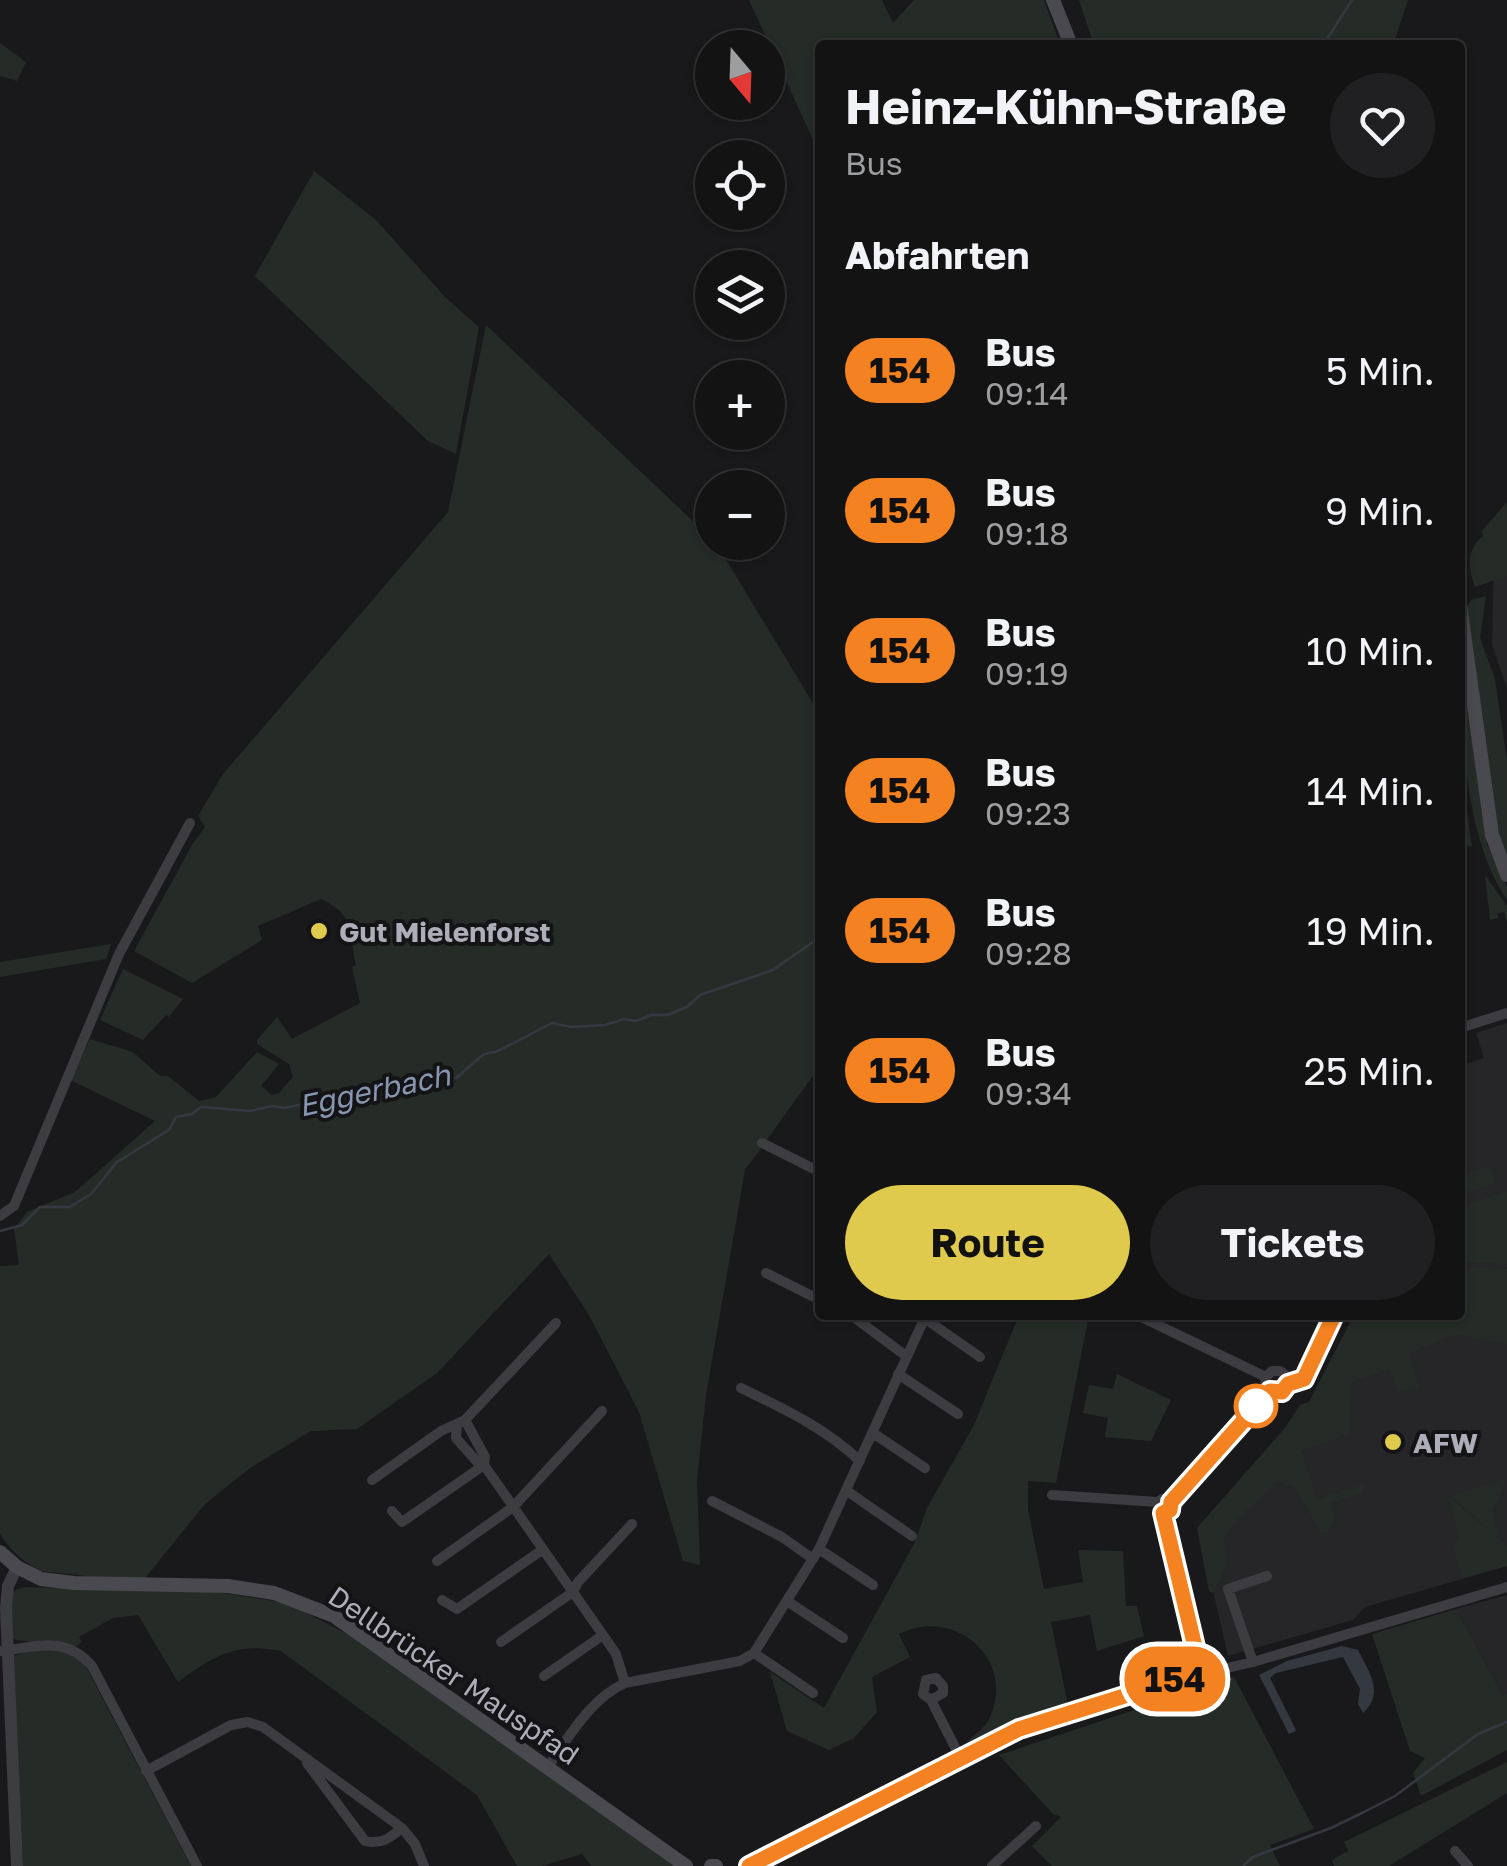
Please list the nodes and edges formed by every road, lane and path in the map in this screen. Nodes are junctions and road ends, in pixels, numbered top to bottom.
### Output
1 (1053, 0) edge
2 (1069, 40) edge
3 (1465, 641) edge
4 (190, 824) dead end
5 (1507, 875) edge
6 (1507, 1013) edge
7 (1465, 1026) edge
8 (762, 1142) dead end
9 (815, 1169) edge
10 (0, 1216) edge
11 (766, 1273) dead end
12 (815, 1298) edge
13 (858, 1320) edge
14 (924, 1320) edge
15 (929, 1320) edge
16 (1147, 1320) edge
17 (1332, 1320) edge
18 (556, 1323) dead end
19 (906, 1356) junction
20 (980, 1357) dead end
21 (898, 1374) junction
22 (1266, 1377) junction
23 (1288, 1384) junction
24 (741, 1388) dead end
25 (1270, 1391) junction
26 (602, 1411) dead end
27 (958, 1414) dead end
28 (461, 1422) junction
29 (873, 1432) junction
30 (860, 1461) junction
31 (484, 1465) junction
32 (925, 1468) dead end
33 (372, 1480) dead end
34 (847, 1491) junction
35 (1052, 1495) dead end
36 (712, 1501) dead end
37 (1164, 1506) junction
38 (513, 1508) junction
39 (392, 1511) dead end
40 (632, 1524) dead end
41 (912, 1536) dead end
42 (542, 1550) junction
43 (0, 1552) edge
44 (816, 1554) junction
45 (438, 1561) dead end
46 (17, 1568) junction
47 (1267, 1576) dead end
48 (872, 1585) dead end
49 (1507, 1587) edge
50 (573, 1592) junction
51 (442, 1600) dead end
52 (787, 1601) junction
53 (603, 1635) junction
54 (843, 1638) dead end
55 (502, 1642) dead end
56 (4, 1650) edge
57 (754, 1654) junction
58 (1253, 1662) junction
59 (1201, 1672) junction
60 (544, 1676) dead end
61 (625, 1683) junction
62 (813, 1693) dead end
63 (931, 1700) dead end
64 (960, 1757) junction
65 (304, 1758) junction
66 (547, 1768) junction
67 (146, 1770) junction
68 (1036, 1826) dead end
69 (402, 1828) junction
70 (1455, 1851) dead end
71 (18, 1866) edge
72 (197, 1866) edge
73 (424, 1866) edge
74 (686, 1866) edge
75 (749, 1866) edge
76 (992, 1866) edge
77 (1468, 1866) edge

1 - 2 main road
3 - 5 main road
4 - 10 street
6 - 7 street
8 - 9 street
11 - 12 street
13 - 19 street
14 - 19 street
15 - 20 street
16 - 22 street
17 - 23 street
18 - 28 street
19 - 21 street
21 - 27 street
21 - 29 street
22 - 23 street
22 - 25 street
23 - 25 street
24 - 30 street
25 - 37 street
26 - 38 street
28 - 31 street
28 - 33 street
29 - 30 street
29 - 32 street
30 - 34 street
31 - 38 street
31 - 39 street
34 - 41 street
34 - 44 street
35 - 37 street
36 - 44 street
37 - 59 street
38 - 42 street
38 - 45 street
40 - 50 street
42 - 50 street
42 - 51 street
43 - 46 main road, Dellbrücker Mauspfad
44 - 48 street
44 - 52 street
46 - 56 street
46 - 66 main road, Dellbrücker Mauspfad
47 - 58 street
49 - 58 street
50 - 53 street
50 - 55 street
52 - 54 street
52 - 57 street
53 - 60 street
53 - 61 street
56 - 67 street
56 - 71 street
57 - 61 street
57 - 62 street
58 - 59 street
59 - 64 street
61 - 66 street
63 - 64 street
64 - 75 street
65 - 67 street
65 - 69 street
65 - 69 street
66 - 74 main road, Dellbrücker Mauspfad
67 - 72 street
68 - 76 street
69 - 73 street
70 - 77 street

